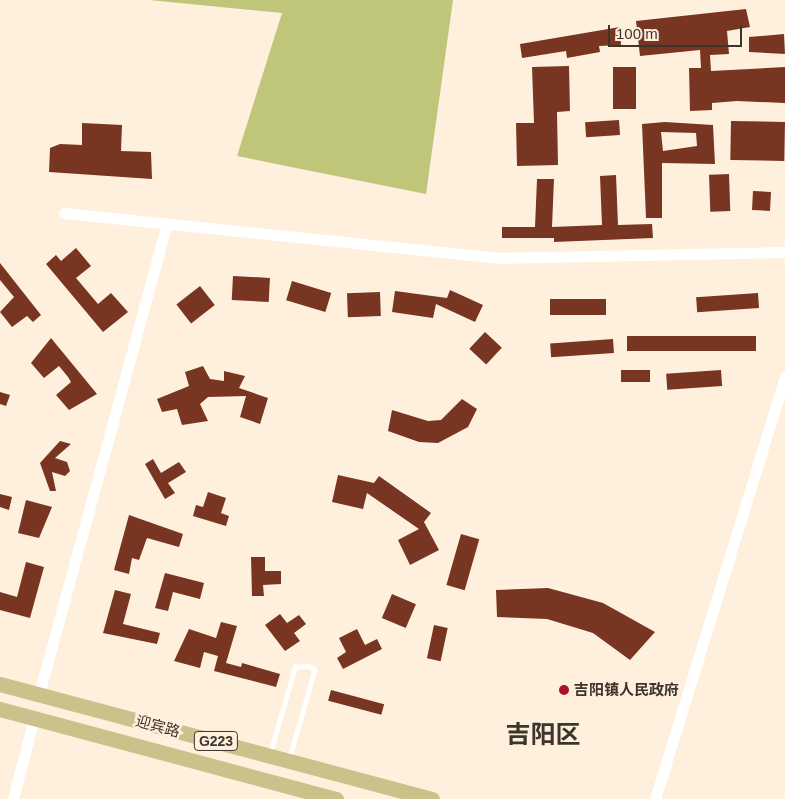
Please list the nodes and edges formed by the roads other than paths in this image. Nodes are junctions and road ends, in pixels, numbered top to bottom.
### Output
1 (64, 213) dead end
2 (167, 224) junction
3 (785, 252) edge
4 (785, 377) edge
5 (0, 684) edge
6 (39, 694) junction
7 (0, 709) edge
8 (34, 718) junction
9 (270, 756) junction
10 (289, 761) junction
11 (13, 799) edge
12 (336, 799) edge
13 (432, 799) edge
14 (656, 799) edge

1 - 2 street
2 - 3 street
2 - 6 street
4 - 14 street
5 - 6 highway, 迎宾路 / G223
6 - 9 highway, 迎宾路 / G223
7 - 8 highway, 迎宾路 / G223
8 - 11 street
8 - 12 highway, 迎宾路 / G223
9 - 10 highway, 迎宾路 / G223
9 - 10 lane
10 - 13 highway, 迎宾路 / G223

